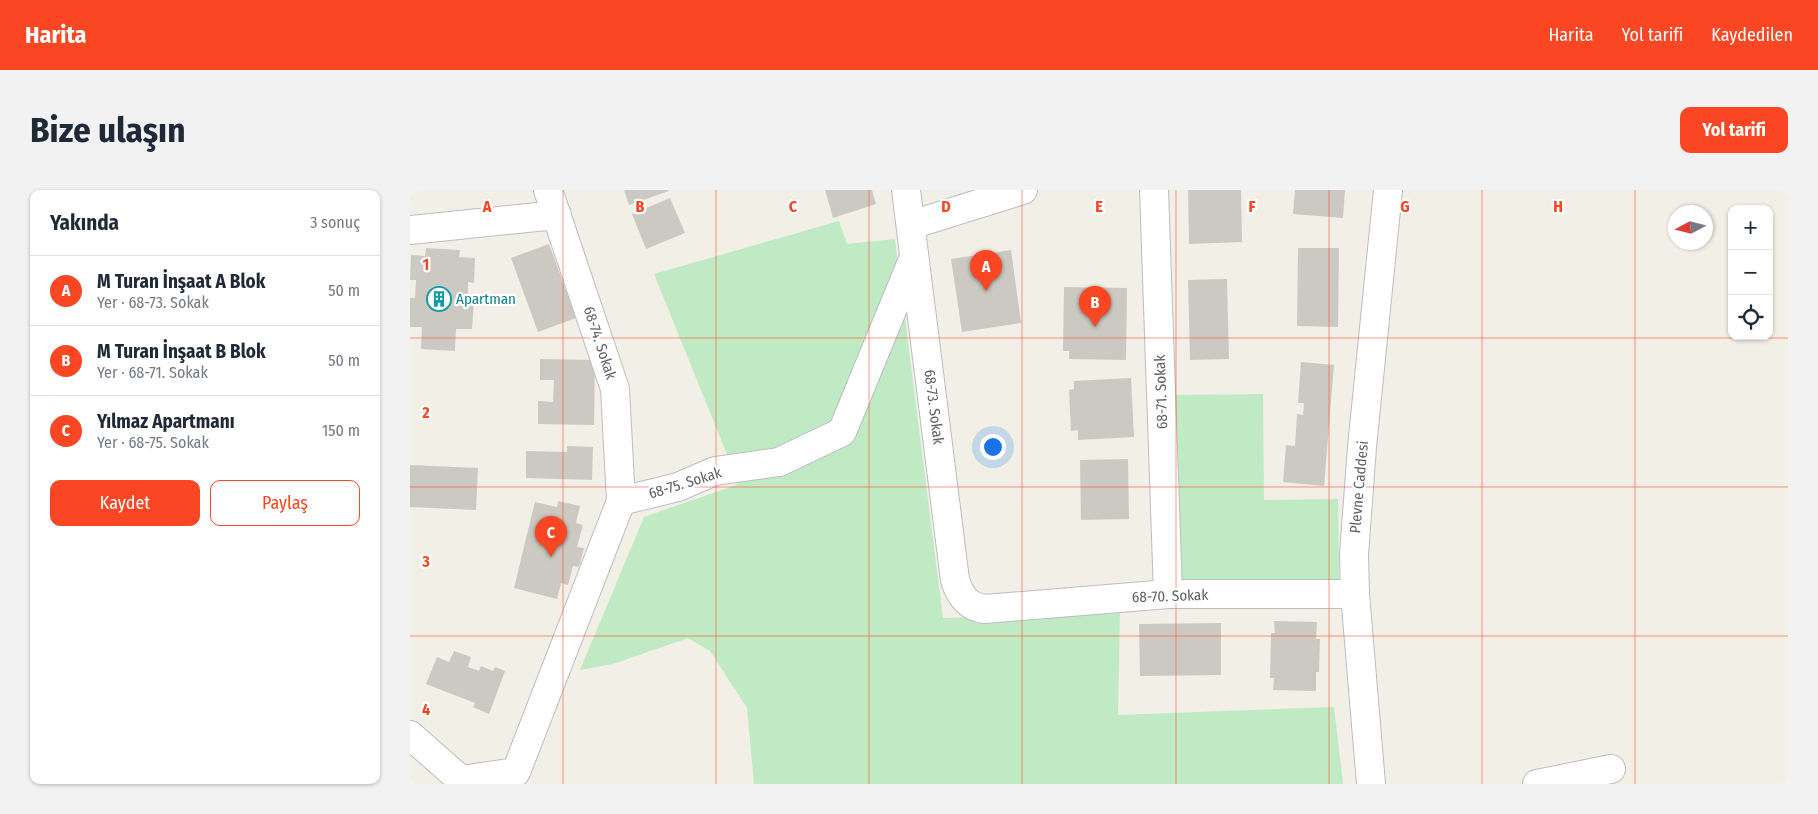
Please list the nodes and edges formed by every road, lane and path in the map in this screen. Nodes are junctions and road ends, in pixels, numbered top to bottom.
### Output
1 (906, 190) edge
2 (1023, 190) edge
3 (1154, 190) edge
4 (1388, 190) edge
5 (552, 202) edge
6 (911, 225) junction
7 (410, 230) edge
8 (914, 256) junction
9 (620, 502) junction
10 (1168, 594) junction
11 (1355, 594) junction
12 (985, 608) joint
13 (410, 736) edge
14 (1610, 769) dead end
15 (1371, 784) edge
16 (1537, 784) edge

1 - 6 street, 68-73. Sokak
2 - 6 street
3 - 10 street, 68-71. Sokak
4 - 11 street, Plevne Caddesi
5 - 7 street
5 - 9 street, 68-74. Sokak
6 - 8 street, 68-73. Sokak
8 - 9 street, 68-75. Sokak
8 - 12 street, 68-73. Sokak
9 - 13 street
10 - 11 street, 68-70. Sokak
10 - 12 street, 68-70. Sokak
11 - 15 street, Plevne Caddesi
14 - 16 street

